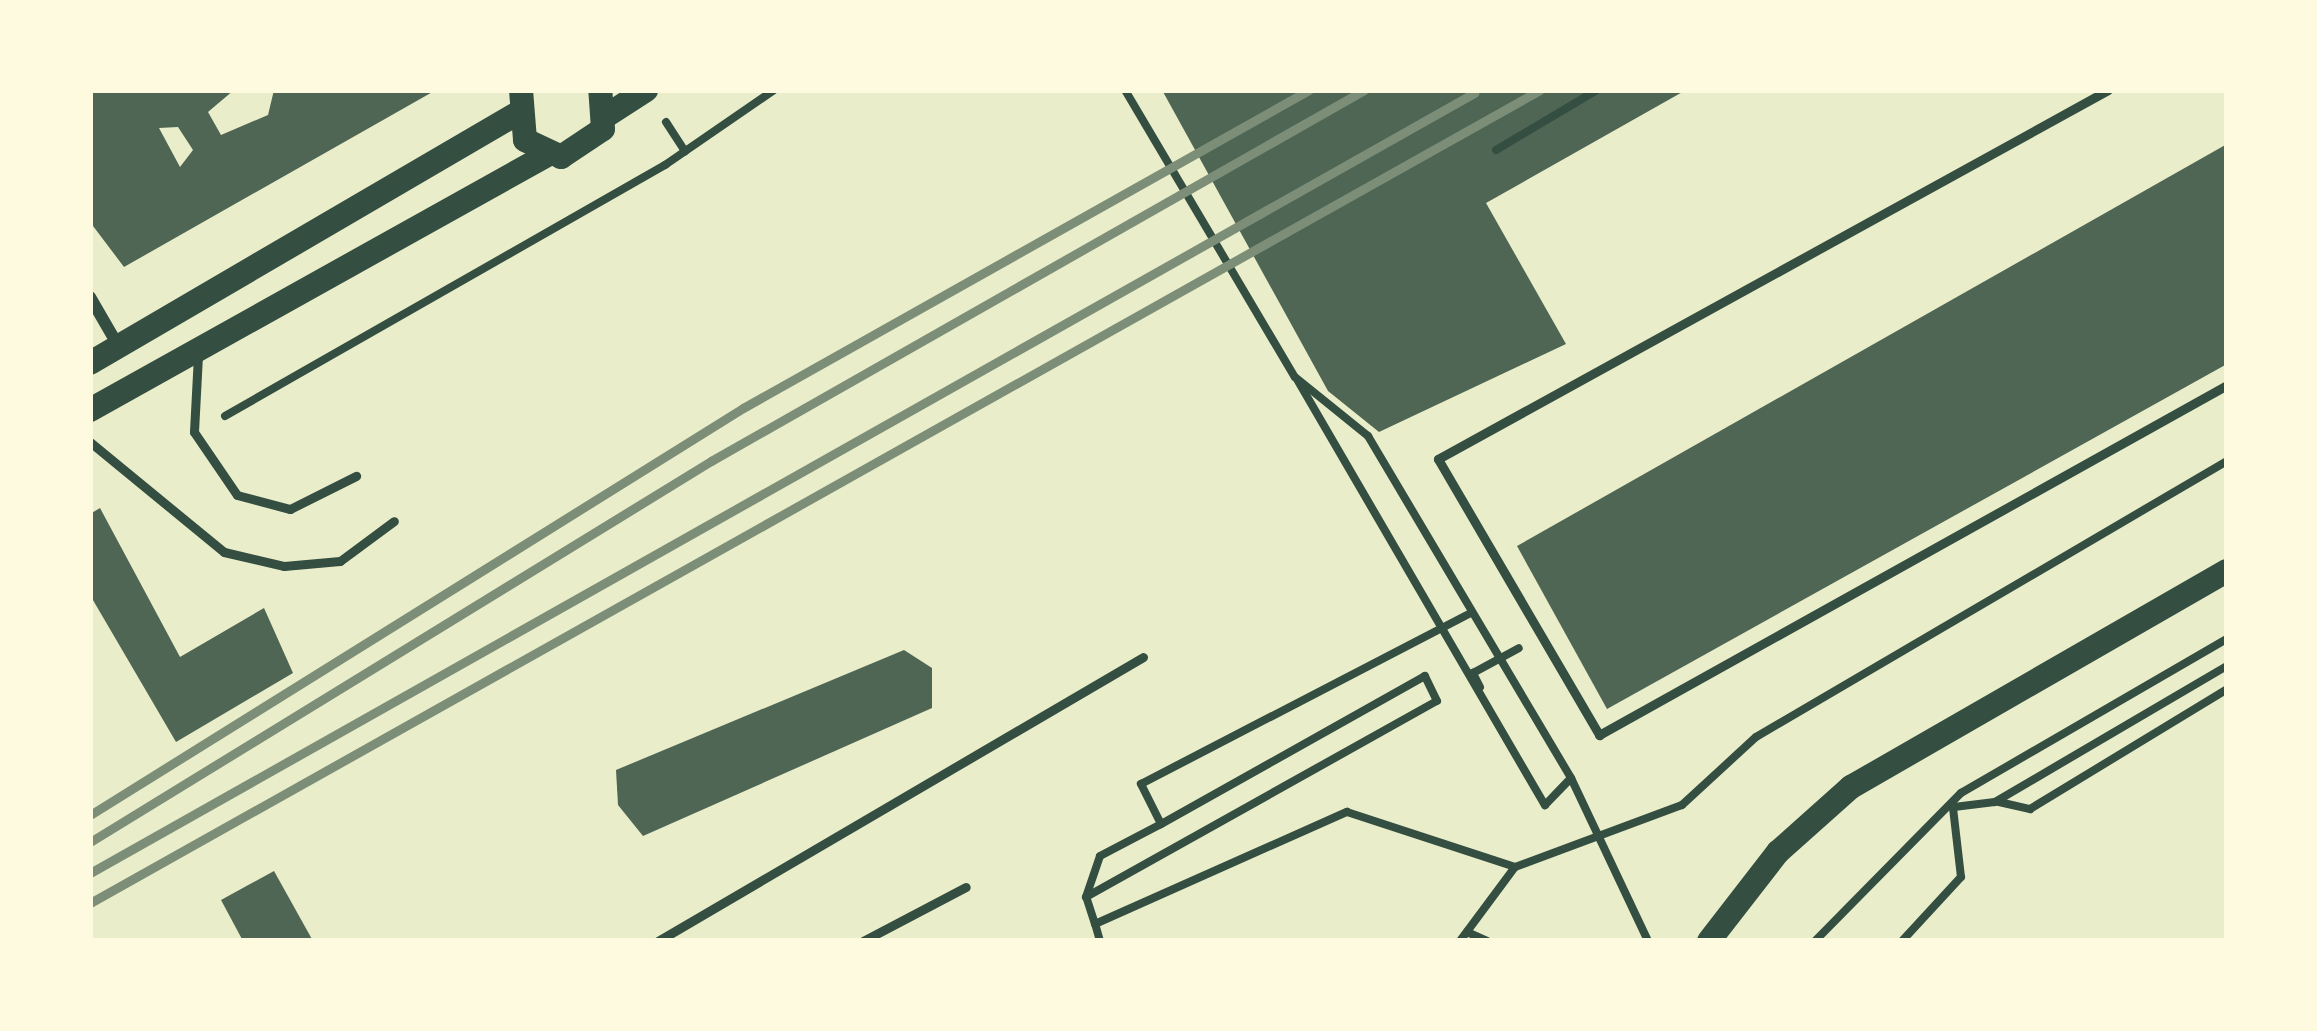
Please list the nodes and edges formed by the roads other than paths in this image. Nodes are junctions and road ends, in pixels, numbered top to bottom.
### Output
1 (600, 90) edge
2 (646, 90) edge
3 (2108, 90) edge
4 (518, 102) edge
5 (606, 116) junction
6 (547, 155) junction
7 (90, 297) edge
8 (119, 346) junction
9 (198, 350) junction
10 (90, 363) edge
11 (2227, 386) edge
12 (90, 410) edge
13 (90, 442) edge
14 (356, 476) dead end
15 (394, 520) dead end
16 (2227, 571) edge
17 (1143, 657) dead end
18 (966, 887) dead end
19 (658, 941) edge
20 (863, 941) edge
21 (1709, 941) edge

1 - 5 main road
2 - 5 main road
3 - 11 lane
4 - 6 main road
4 - 8 main road
5 - 6 main road
6 - 9 main road
7 - 8 street
8 - 10 main road
9 - 12 main road
9 - 14 lane
13 - 15 lane
16 - 21 main road
17 - 19 lane
18 - 20 lane

